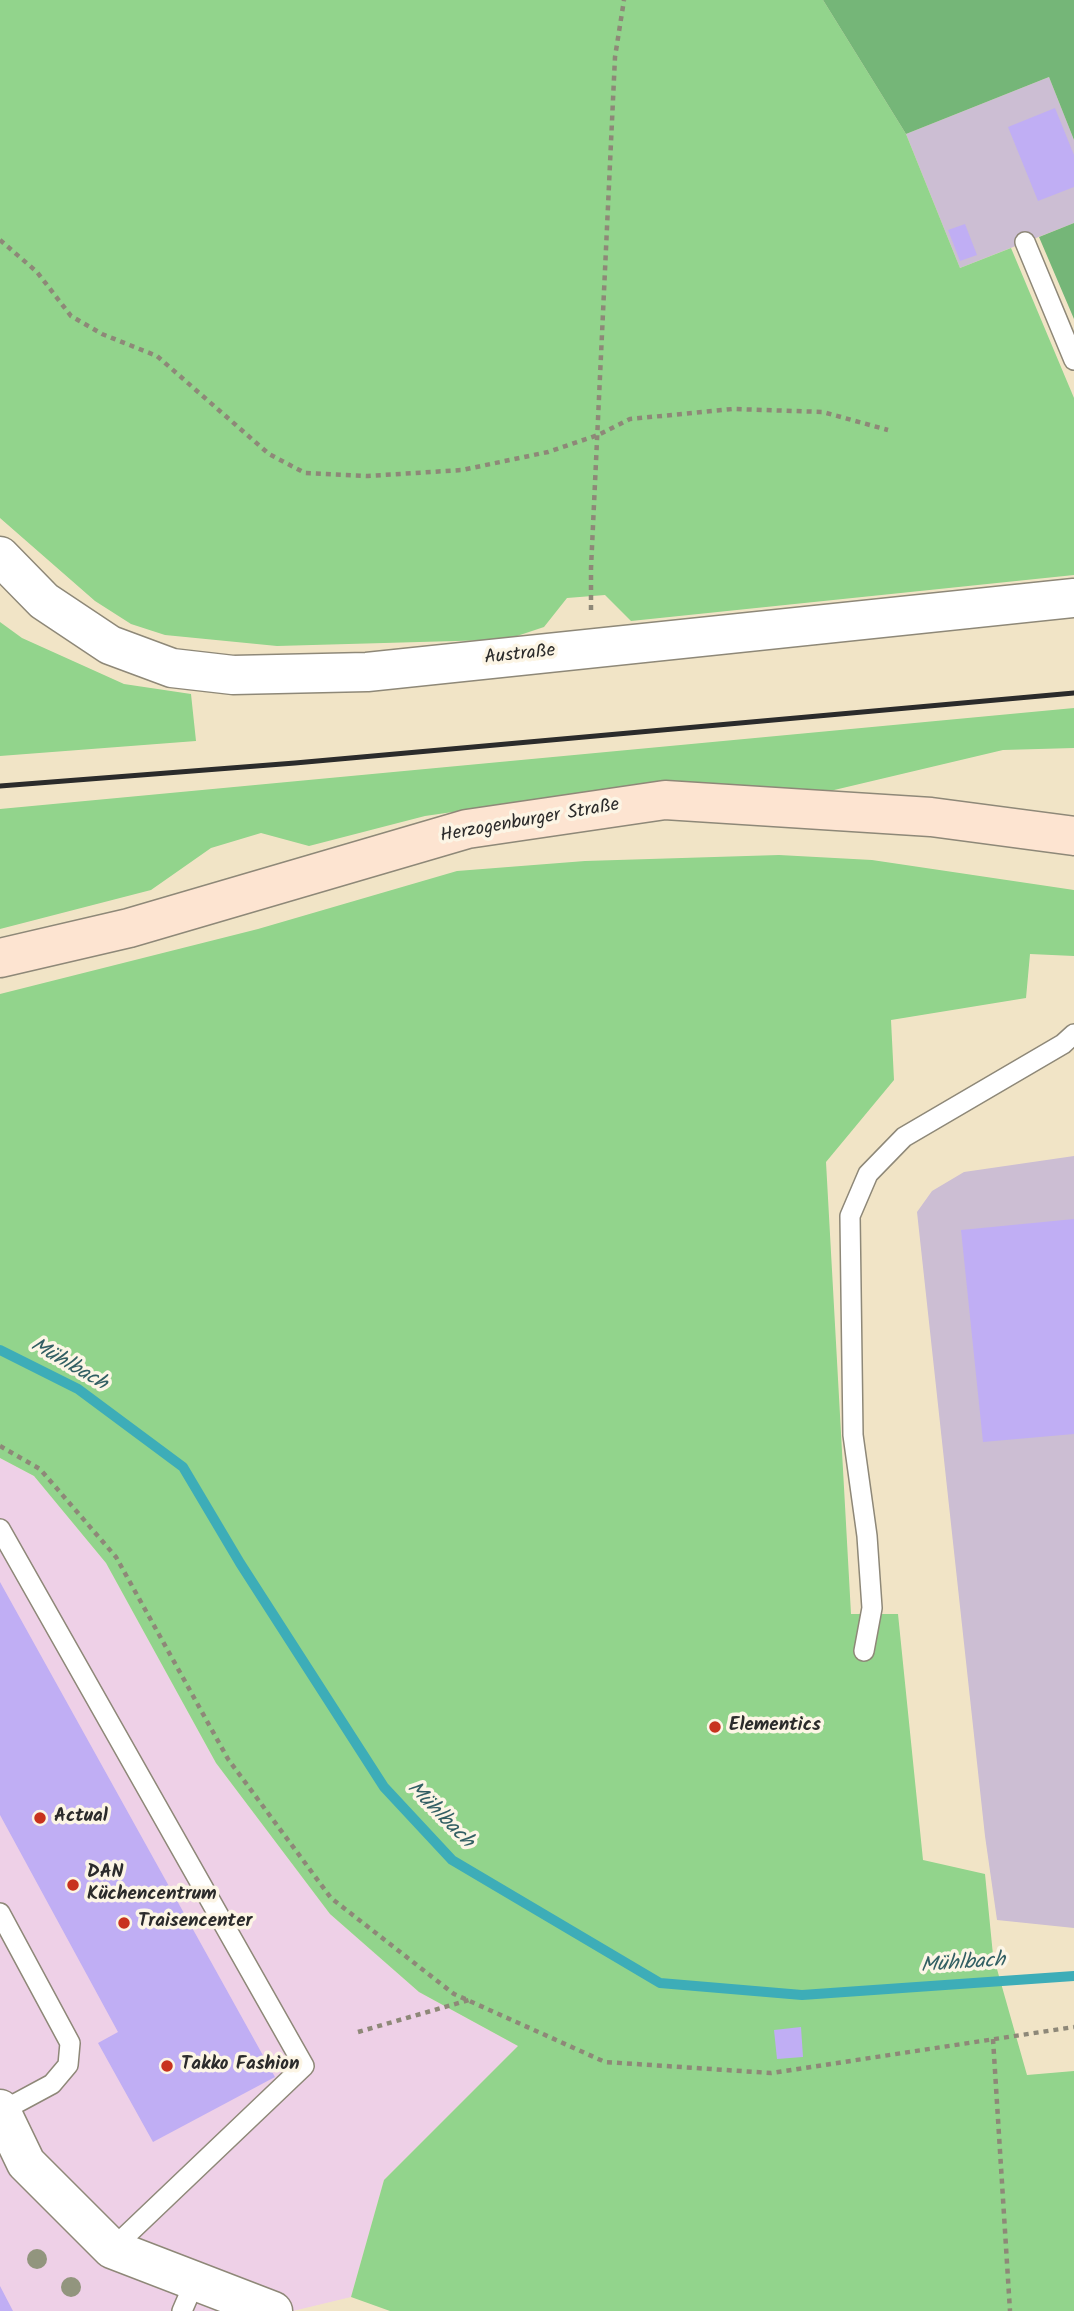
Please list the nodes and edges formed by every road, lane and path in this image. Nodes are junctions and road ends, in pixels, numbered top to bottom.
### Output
1 (624, 0) edge
2 (0, 240) edge
3 (1025, 243) dead end
4 (1074, 360) edge
5 (888, 430) dead end
6 (598, 435) junction
7 (0, 556) edge
8 (1074, 598) edge
9 (591, 649) junction
10 (1074, 836) edge
11 (0, 958) edge
12 (1074, 1034) edge
13 (0, 1446) edge
14 (0, 1529) edge
15 (864, 1651) dead end
16 (0, 1913) edge
17 (469, 2000) junction
18 (1074, 2027) edge
19 (358, 2032) dead end
20 (993, 2039) junction
21 (1, 2111) edge
22 (112, 2249) junction
23 (188, 2296) edge
24 (273, 2311) edge
25 (1010, 2311) edge

1 - 6 path
2 - 6 path
3 - 4 lane
5 - 6 path
6 - 9 path
7 - 9 street, Austraße
8 - 9 street, Austraße
10 - 11 street, Herzogenburger Straße
12 - 15 lane
13 - 17 path
14 - 22 lane
16 - 21 lane
17 - 19 path
17 - 20 path
18 - 20 path
20 - 25 path
21 - 22 street
22 - 23 street
23 - 24 street

